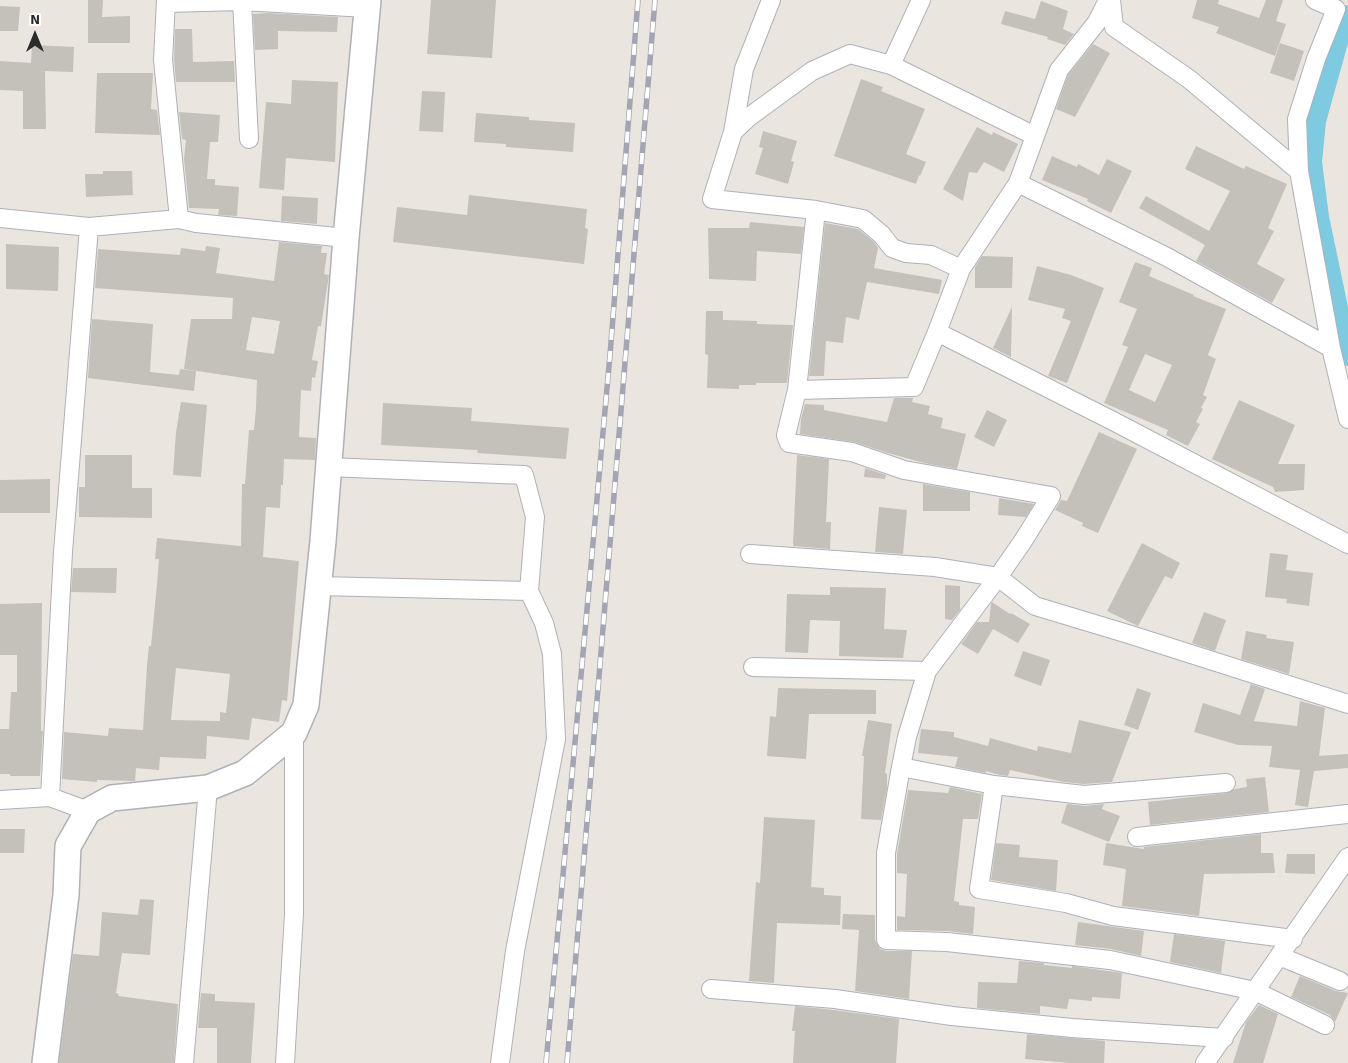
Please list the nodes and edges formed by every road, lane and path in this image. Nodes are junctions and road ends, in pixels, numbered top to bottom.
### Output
1 (771, 0) edge
2 (921, 0) edge
3 (1110, 0) edge
4 (1315, 0) edge
5 (166, 1) edge
6 (242, 1) edge
7 (367, 4) edge
8 (1337, 4) edge
9 (891, 65) junction
10 (733, 132) junction
11 (1035, 136) junction
12 (249, 139) dead end
13 (1299, 171) junction
14 (1018, 183) junction
15 (816, 210) junction
16 (0, 218) edge
17 (179, 219) junction
18 (89, 227) junction
19 (346, 238) junction
20 (961, 269) junction
21 (937, 332) junction
22 (1332, 348) junction
23 (797, 390) junction
24 (1348, 418) edge
25 (328, 467) junction
26 (1348, 544) edge
27 (750, 554) dead end
28 (998, 577) junction
29 (318, 586) junction
30 (529, 591) junction
31 (753, 667) dead end
32 (927, 671) junction
33 (1348, 704) edge
34 (294, 733) junction
35 (901, 768) junction
36 (1226, 783) dead end
37 (994, 785) junction
38 (208, 788) junction
39 (50, 797) junction
40 (0, 800) edge
41 (88, 811) junction
42 (1348, 814) edge
43 (1137, 837) dead end
44 (1348, 857) edge
45 (1342, 876) edge
46 (1293, 939) junction
47 (1279, 956) junction
48 (1340, 981) dead end
49 (711, 989) dead end
50 (1255, 991) junction
51 (1325, 1025) dead end
52 (1224, 1038) junction
53 (45, 1063) edge
54 (184, 1063) edge
55 (285, 1063) edge
56 (500, 1063) edge
57 (1205, 1063) edge

1 - 10 street
2 - 9 street
3 - 11 street
3 - 13 street
4 - 8 street
5 - 6 street
5 - 17 street
6 - 7 street
6 - 12 street
7 - 19 main road
8 - 13 street
9 - 10 street
9 - 11 street
10 - 15 street
11 - 14 street
13 - 22 street
14 - 20 street
14 - 22 street
15 - 20 street
15 - 23 street
16 - 18 street
17 - 18 street
17 - 19 street
18 - 39 street
19 - 25 main road
20 - 21 street
21 - 23 street
21 - 26 street
22 - 24 street
23 - 28 street
25 - 29 main road
25 - 30 street
27 - 28 street
28 - 32 street
28 - 33 street
29 - 30 street
29 - 34 main road
30 - 56 street
31 - 32 street
32 - 35 street
34 - 38 main road
34 - 55 street
35 - 37 street
35 - 50 street
36 - 37 street
37 - 46 street
38 - 41 main road
38 - 54 street
39 - 40 street
39 - 41 street
41 - 53 main road
42 - 43 street
44 - 45 street
45 - 46 street
46 - 47 street
47 - 48 street
47 - 50 street
49 - 52 street
50 - 51 street
50 - 52 street
52 - 57 street

